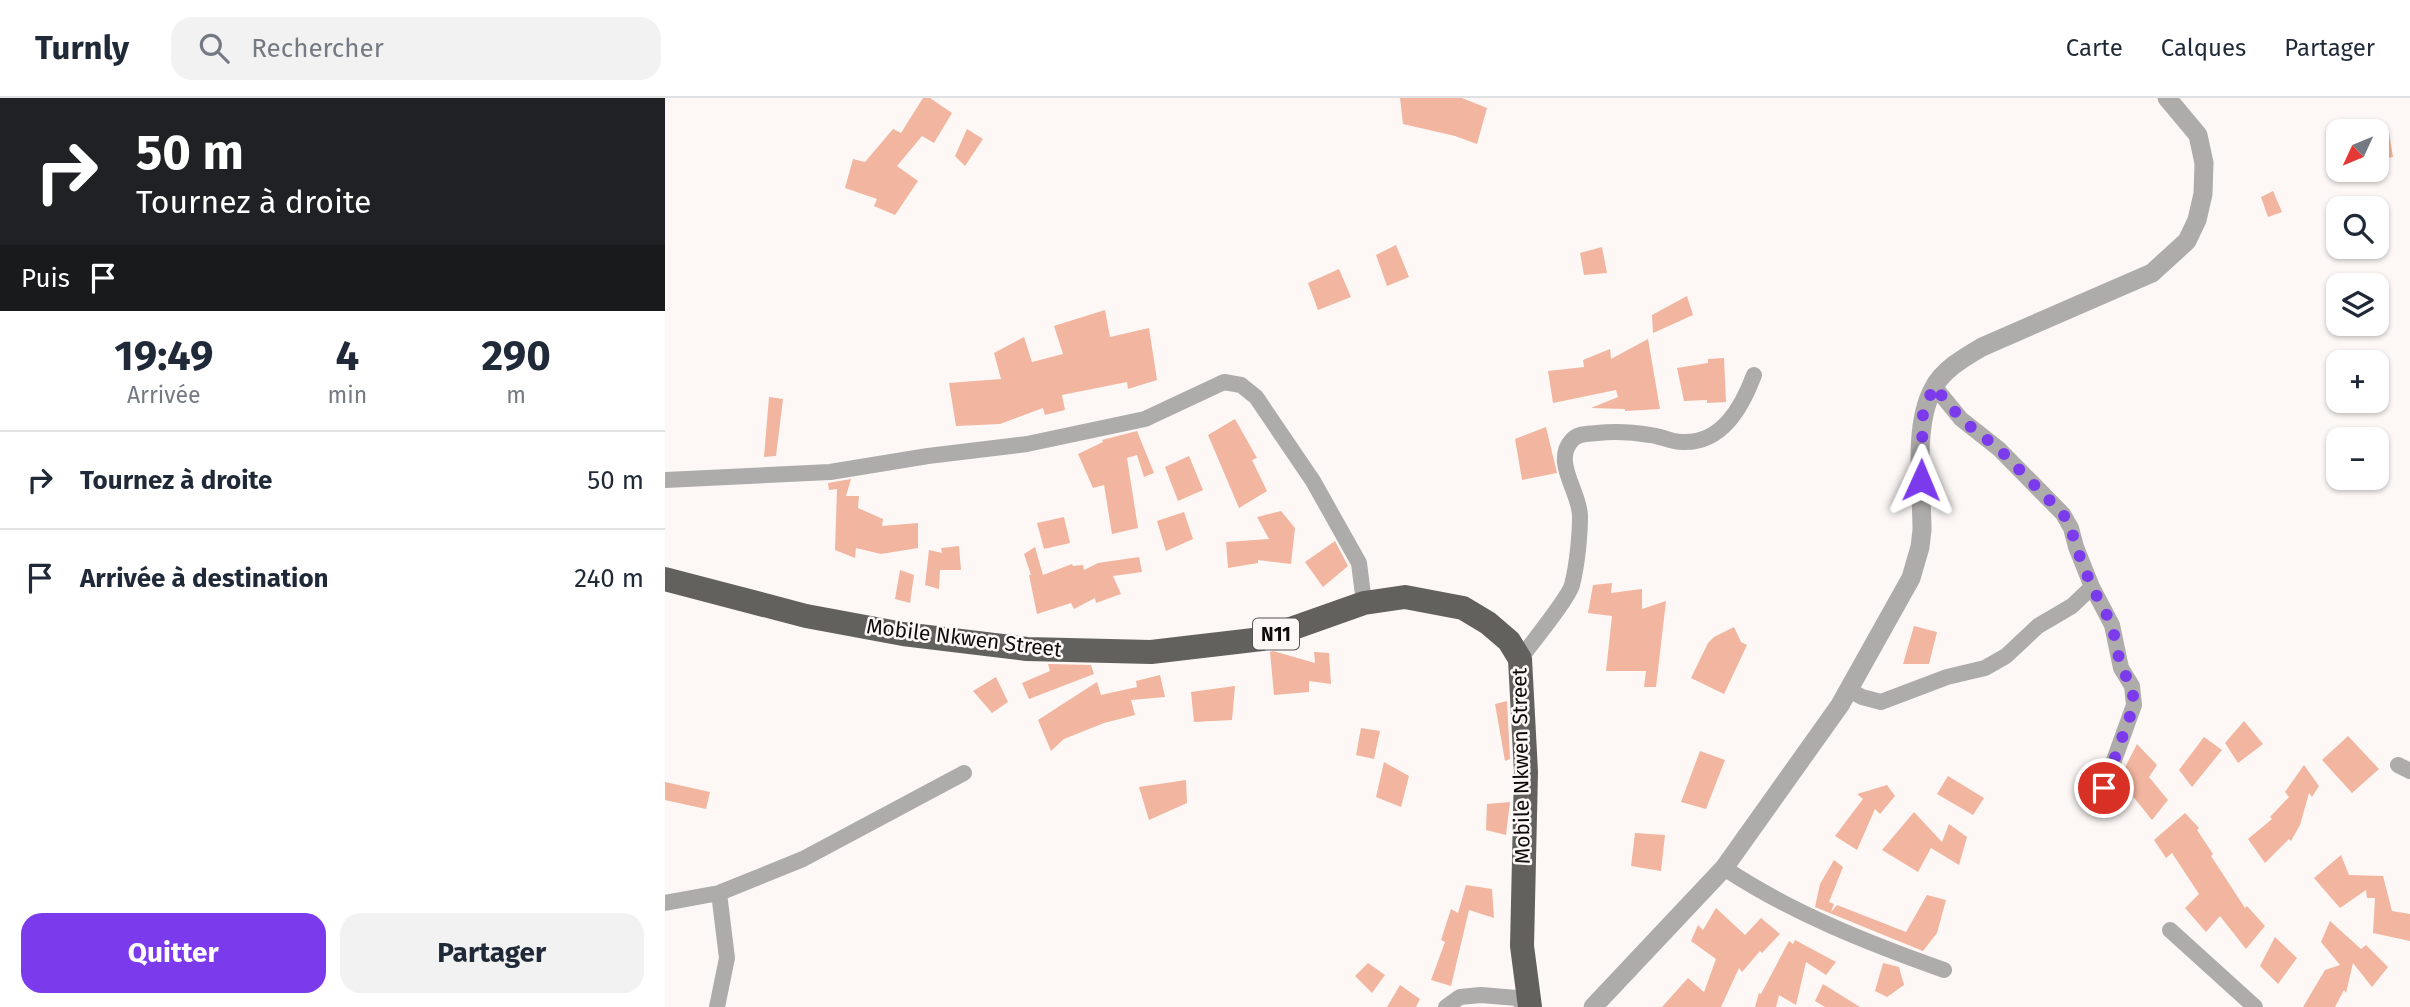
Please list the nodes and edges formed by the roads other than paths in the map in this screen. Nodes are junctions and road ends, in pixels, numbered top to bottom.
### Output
1 (2167, 98) edge
2 (1754, 375) dead end
3 (1934, 386) junction
4 (665, 480) edge
5 (665, 579) edge
6 (2092, 587) junction
7 (1364, 603) junction
8 (1520, 659) junction
9 (1849, 691) junction
10 (964, 773) dead end
11 (2104, 788) dead end
12 (1724, 868) junction
13 (719, 893) junction
14 (665, 903) edge
15 (2171, 930) dead end
16 (1944, 970) dead end
17 (717, 1007) edge
18 (1446, 1007) edge
19 (1525, 1007) edge
20 (1531, 1007) edge
21 (1593, 1007) edge
22 (2255, 1007) edge

1 - 3 street
2 - 8 street
3 - 6 street
3 - 9 street
4 - 7 street
5 - 7 highway, Mobile Nkwen Street / N11
6 - 9 street
6 - 11 street
7 - 8 highway, Mobile Nkwen Street / N11
8 - 20 highway, Mobile Nkwen Street
9 - 12 street
10 - 13 street
12 - 16 street
12 - 21 street
13 - 14 street
13 - 17 street
15 - 22 street
18 - 19 street

